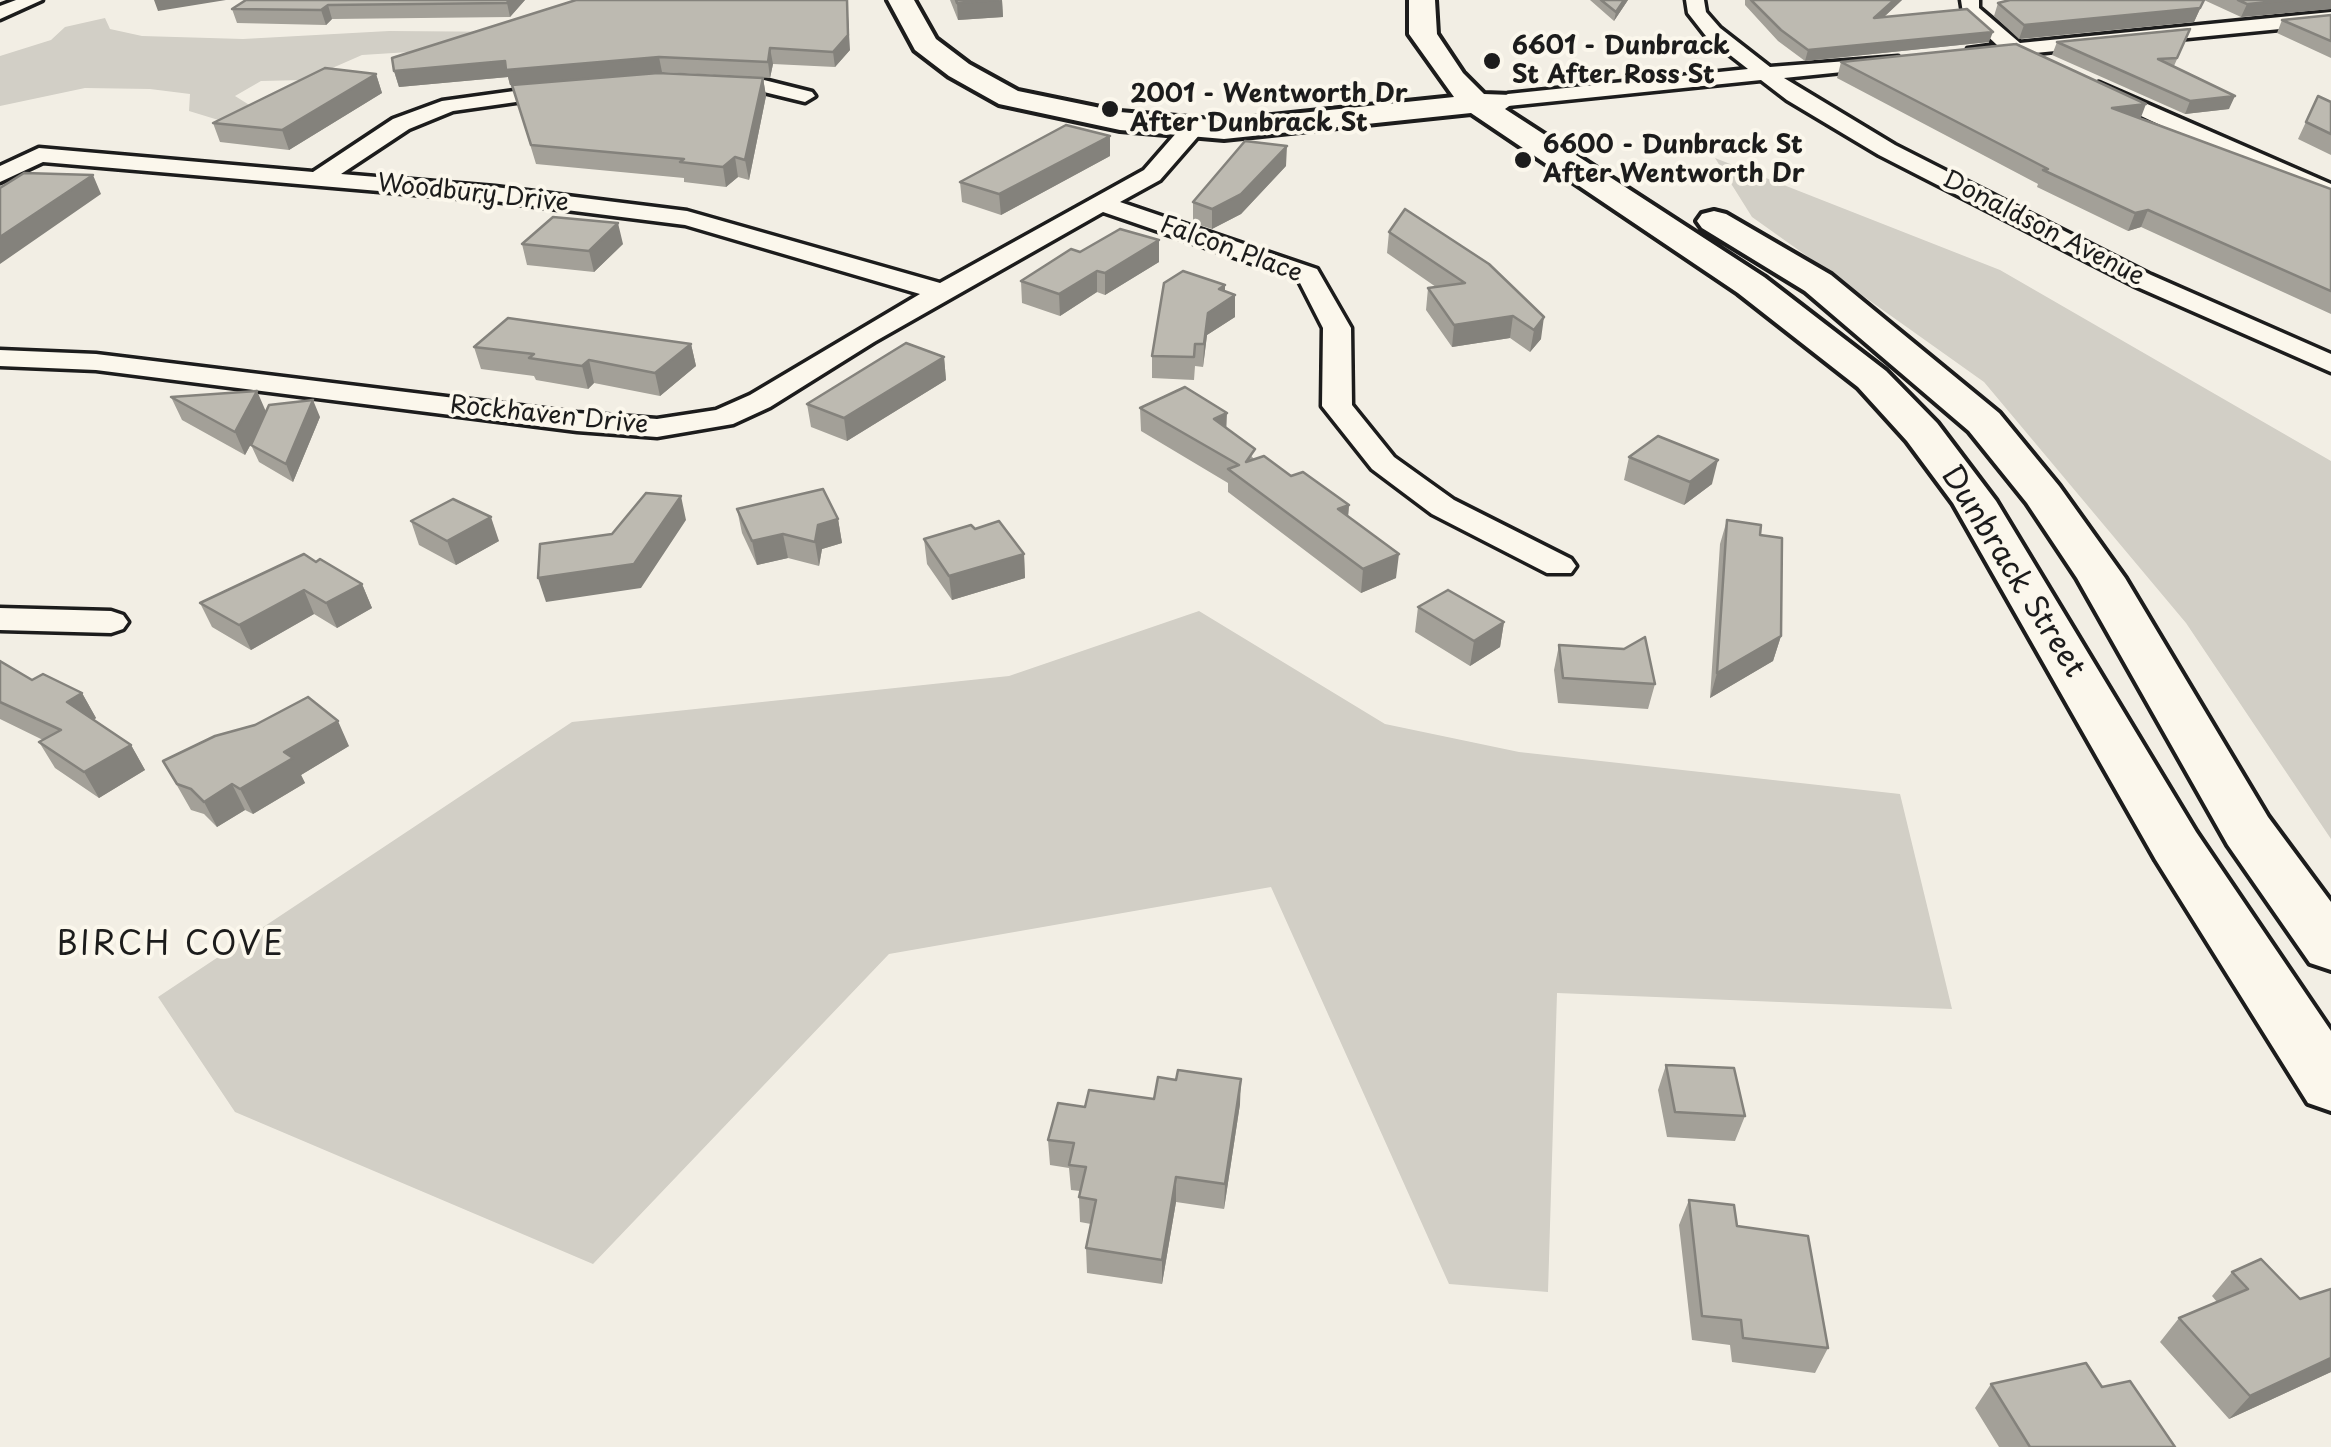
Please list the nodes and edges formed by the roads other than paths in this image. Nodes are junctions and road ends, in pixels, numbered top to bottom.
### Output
1 (34, 0) edge
2 (900, 0) edge
3 (1422, 0) edge
4 (1695, 0) edge
5 (1970, 0) edge
6 (2314, 0) edge
7 (2331, 7) edge
8 (0, 14) edge
9 (2331, 18) edge
10 (2014, 50) junction
11 (1956, 55) edge
12 (1918, 59) edge
13 (2048, 65) edge
14 (1766, 74) junction
15 (2082, 81) edge
16 (696, 83) edge
17 (586, 89) edge
18 (1492, 95) junction
19 (805, 96) dead end
20 (1193, 128) junction
21 (0, 176) edge
22 (319, 178) junction
23 (2331, 191) edge
24 (1102, 204) junction
25 (942, 292) junction
26 (0, 358) edge
27 (2331, 364) edge
28 (1559, 566) dead end
29 (0, 619) edge
30 (110, 622) dead end
31 (2331, 947) edge
32 (2331, 1084) edge

1 - 8 street
2 - 20 main road
3 - 18 main road, Dunbrack Street
4 - 14 street, Donaldson Avenue
5 - 10 street
6 - 7 street
9 - 10 street
10 - 11 street
10 - 13 street
12 - 14 street
14 - 18 street
14 - 27 street, Donaldson Avenue
15 - 23 street
16 - 19 street
17 - 22 street
18 - 20 main road
18 - 31 main road, Dunbrack Street
18 - 32 main road, Dunbrack Street
20 - 24 street, Rockhaven Drive
21 - 22 street, Woodbury Drive
22 - 25 street, Woodbury Drive
24 - 25 street, Rockhaven Drive
24 - 28 street, Falcon Place
25 - 26 street, Rockhaven Drive
29 - 30 street

